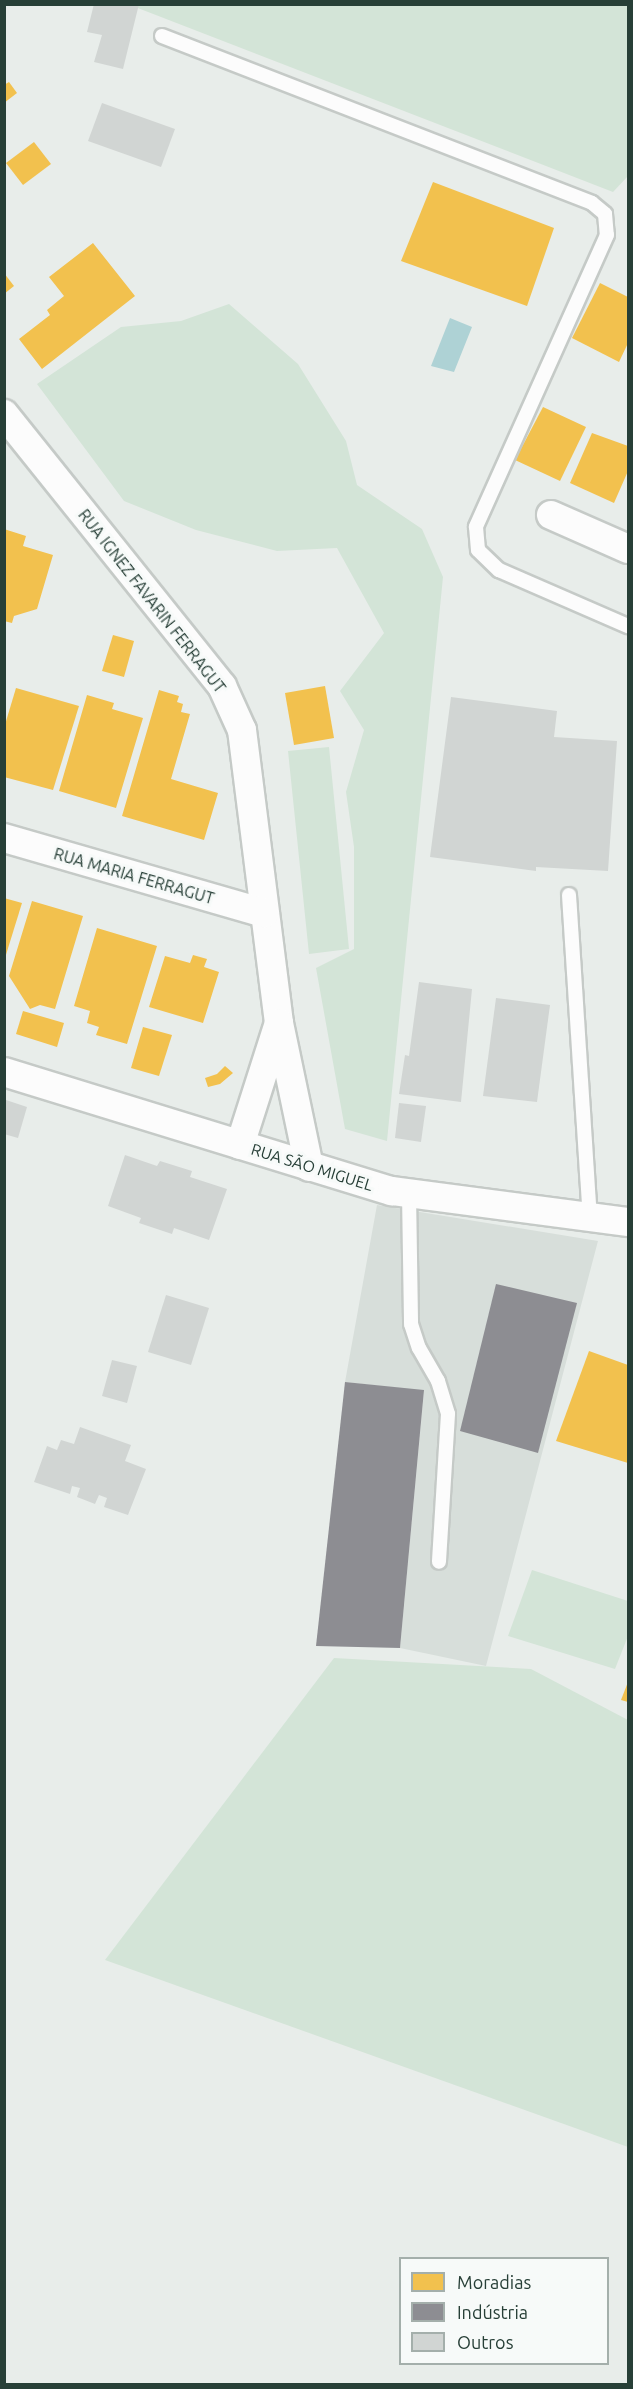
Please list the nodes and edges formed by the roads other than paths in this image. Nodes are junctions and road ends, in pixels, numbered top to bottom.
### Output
1 (162, 36) dead end
2 (6, 419) edge
3 (551, 515) dead end
4 (628, 549) edge
5 (628, 626) edge
6 (4, 838) edge
7 (569, 895) dead end
8 (264, 913) junction
9 (279, 1023) junction
10 (4, 1072) edge
11 (240, 1145) junction
12 (309, 1167) junction
13 (409, 1193) junction
14 (590, 1216) junction
15 (628, 1222) edge
16 (439, 1562) dead end

1 - 5 lane
2 - 8 street, RUA IGNEZ FAVARIN FERRAGUT
3 - 4 street
6 - 8 street, RUA MARIA FERRAGUT
7 - 14 lane
8 - 9 street, RUA IGNEZ FAVARIN FERRAGUT
9 - 11 street, RUA IGNEZ FAVARIN FERRAGUT
9 - 12 street, RUA IGNEZ FAVARIN FERRAGUT
10 - 11 street, RUA SÃO MIGUEL
11 - 12 street, RUA SÃO MIGUEL
12 - 13 street, RUA SÃO MIGUEL
13 - 14 street, RUA SÃO MIGUEL
13 - 16 lane
14 - 15 street, RUA SÃO MIGUEL

